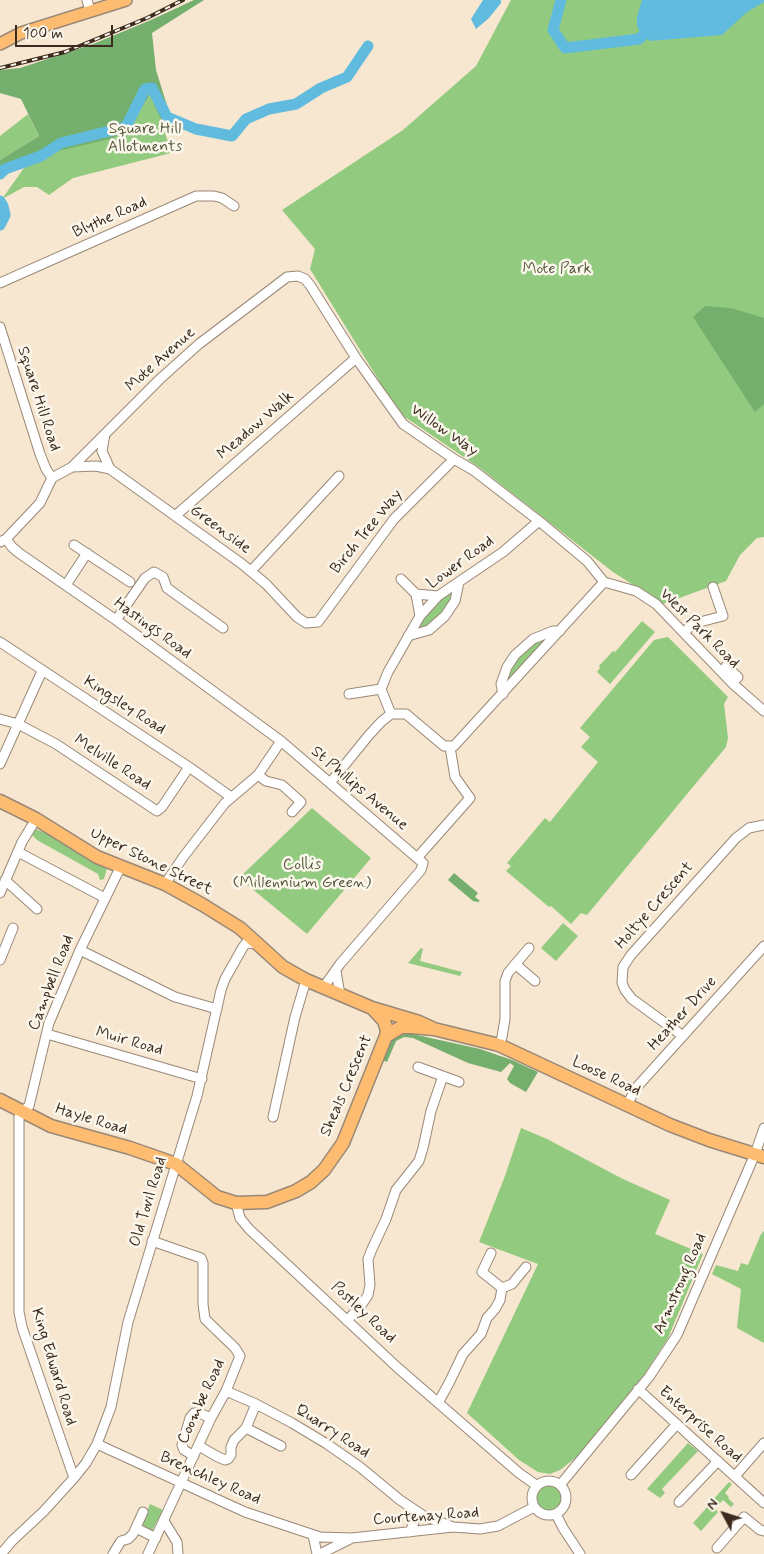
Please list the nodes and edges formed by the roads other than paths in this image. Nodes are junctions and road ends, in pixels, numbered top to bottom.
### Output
1 (126, 0) edge
2 (88, 5) edge
3 (0, 44) edge
4 (234, 206) dead end
5 (298, 276) joint
6 (0, 283) edge
7 (0, 327) edge
8 (356, 358) junction
9 (105, 434) junction
10 (454, 459) junction
11 (72, 467) junction
12 (110, 469) junction
13 (339, 476) dead end
14 (52, 478) junction
15 (175, 516) junction
16 (539, 521) junction
17 (3, 540) edge
18 (74, 545) dead end
19 (86, 553) junction
20 (251, 571) junction
21 (401, 579) dead end
22 (130, 582) dead end
23 (459, 582) junction
24 (604, 582) junction
25 (66, 586) junction
26 (713, 587) dead end
27 (416, 594) junction
28 (438, 596) junction
29 (420, 616) junction
30 (116, 620) junction
31 (306, 623) joint
32 (223, 628) dead end
33 (560, 631) junction
34 (684, 633) junction
35 (408, 636) junction
36 (0, 642) edge
37 (726, 666) dead end
38 (42, 671) junction
39 (732, 683) junction
40 (381, 688) junction
41 (349, 694) dead end
42 (503, 694) junction
43 (764, 711) edge
44 (391, 714) junction
45 (0, 719) edge
46 (18, 724) junction
47 (282, 742) junction
48 (450, 748) junction
49 (0, 764) edge
50 (189, 767) junction
51 (258, 776) junction
52 (330, 783) junction
53 (230, 797) junction
54 (0, 801) edge
55 (292, 812) dead end
56 (36, 819) junction
57 (764, 825) edge
58 (18, 852) junction
59 (417, 858) junction
60 (121, 866) junction
61 (5, 880) junction
62 (164, 884) junction
63 (0, 894) edge
64 (105, 898) junction
65 (37, 909) dead end
66 (13, 928) dead end
67 (258, 944) junction
68 (764, 946) edge
69 (529, 948) dead end
70 (80, 950) junction
71 (0, 960) edge
72 (515, 964) junction
73 (336, 971) junction
74 (306, 980) junction
75 (535, 981) dead end
76 (323, 988) junction
77 (340, 995) junction
78 (372, 1008) junction
79 (217, 1009) junction
80 (434, 1029) junction
81 (47, 1034) junction
82 (386, 1036) junction
83 (683, 1036) junction
84 (499, 1045) junction
85 (418, 1067) dead end
86 (443, 1076) junction
87 (202, 1079) junction
88 (460, 1082) dead end
89 (0, 1100) edge
90 (627, 1104) junction
91 (21, 1112) junction
92 (273, 1116) dead end
93 (764, 1128) edge
94 (759, 1156) edge
95 (176, 1164) junction
96 (236, 1203) junction
97 (152, 1242) junction
98 (491, 1252) dead end
99 (526, 1266) dead end
100 (502, 1288) junction
101 (347, 1320) junction
102 (638, 1389) junction
103 (226, 1391) junction
104 (438, 1403) junction
105 (256, 1404) junction
106 (211, 1418) junction
107 (676, 1424) junction
108 (246, 1428) junction
109 (764, 1443) edge
110 (97, 1444) junction
111 (200, 1446) junction
112 (281, 1446) dead end
113 (194, 1456) junction
114 (718, 1461) junction
115 (631, 1475) dead end
116 (735, 1476) junction
117 (74, 1478) junction
118 (182, 1484) junction
119 (560, 1484) junction
120 (536, 1485) junction
121 (679, 1502) dead end
122 (764, 1504) edge
123 (534, 1507) junction
124 (415, 1510) junction
125 (143, 1512) dead end
126 (556, 1514) junction
127 (164, 1521) junction
128 (453, 1527) junction
129 (136, 1528) junction
130 (764, 1531) edge
131 (410, 1532) junction
132 (313, 1535) junction
133 (156, 1538) junction
134 (352, 1538) junction
135 (718, 1548) dead end
136 (1, 1554) edge
137 (113, 1554) edge
138 (148, 1554) edge
139 (178, 1554) edge
140 (318, 1554) edge
141 (580, 1554) edge

1 - 2 main road
2 - 3 main road
4 - 6 street, Blythe Road
5 - 8 street, Willow Way
5 - 9 street, Mote Avenue
7 - 14 street, Square Hill Road
8 - 10 street, Willow Way
8 - 15 street, Meadow Walk
9 - 11 street, Mote Avenue
9 - 12 street
10 - 16 street, Willow Way
10 - 31 street, Birch Tree Way
11 - 12 street, Greenside
11 - 14 street, Mote Avenue
12 - 15 street, Greenside
13 - 20 street
14 - 17 street
15 - 20 street, Greenside
16 - 23 street, Lower Road
16 - 24 street, Willow Way
17 - 25 street, Hastings Road
18 - 19 street
19 - 22 street
19 - 25 street
20 - 31 street, Greenside
21 - 27 street
23 - 28 street, Lower Road
23 - 35 street
24 - 33 street
24 - 34 street, West Park Road
25 - 30 street, Hastings Road
26 - 34 street
27 - 28 street
27 - 29 street
28 - 29 street, Lower Road
29 - 35 street, Lower Road
30 - 32 street
30 - 47 street, Hastings Road
33 - 42 street
33 - 42 street
34 - 39 street, West Park Road
35 - 40 street, Lower Road
36 - 38 street, Kingsley Road
37 - 39 street
38 - 46 street
38 - 50 street, Kingsley Road
39 - 43 street, West Park Road
40 - 41 street
40 - 44 street
42 - 48 street
44 - 48 street
44 - 52 street
45 - 46 street, Melville Road
46 - 49 street
46 - 50 street, Melville Road
47 - 51 street
47 - 52 street, St Phillips Avenue
48 - 59 street
50 - 53 street, Kingsley Road
51 - 53 street
51 - 55 street
52 - 59 street, St Phillips Avenue
53 - 62 street
54 - 56 highway, Upper Stone Street
56 - 58 street
56 - 60 highway, Upper Stone Street
57 - 83 street, Holtye Crescent
58 - 61 street
58 - 64 street
59 - 73 street
60 - 62 highway, Upper Stone Street
60 - 64 street, Campbell Road
61 - 63 street
61 - 65 street
62 - 67 highway, Upper Stone Street
64 - 70 street, Campbell Road
66 - 71 street
67 - 74 highway, Loose Road
67 - 79 street, Old Tovil Road
68 - 83 street, Heather Drive
69 - 72 street
70 - 79 street
70 - 81 street, Campbell Road
72 - 75 street
72 - 84 street
73 - 76 street
73 - 77 street
74 - 76 highway, Loose Road
74 - 92 street
76 - 77 highway, Loose Road
77 - 78 highway, Loose Road
78 - 80 highway, Loose Road
78 - 82 highway, Sheals Crescent
79 - 87 street, Old Tovil Road
80 - 82 highway, Loose Road
80 - 84 highway, Loose Road
81 - 87 street, Muir Road
81 - 91 street, Campbell Road
82 - 96 highway, Sheals Crescent
83 - 90 street, Heather Drive
84 - 90 highway, Loose Road
85 - 86 street
86 - 88 street
86 - 101 street
87 - 95 street, Old Tovil Road
89 - 91 highway, Hayle Road
90 - 94 highway, Loose Road
91 - 95 highway, Hayle Road
91 - 117 street, King Edward Road
93 - 94 street, Armstrong Road
94 - 102 street, Armstrong Road
95 - 96 highway
95 - 97 street, Old Tovil Road
96 - 101 street, Postley Road
97 - 103 street, Coombe Road
97 - 110 street, Old Tovil Road
98 - 100 street
99 - 100 street
100 - 104 street
101 - 104 street, Postley Road
102 - 107 street, Enterprise Road
102 - 119 street, Armstrong Road
103 - 105 street, Quarry Road
103 - 106 street, Coombe Road
104 - 120 street, Postley Road
105 - 108 street
105 - 124 street, Quarry Road
106 - 111 street, Coombe Road
106 - 113 street
107 - 114 street, Enterprise Road
107 - 115 street
108 - 111 street
108 - 112 street
109 - 116 street
110 - 117 street, Old Tovil Road
110 - 118 street, Brenchley Road
111 - 113 street, Coombe Road
113 - 118 street, Coombe Road
114 - 116 street, Enterprise Road
114 - 121 street
116 - 122 street, Enterprise Road
117 - 136 street, Old Tovil Road
118 - 127 street, Coombe Road
118 - 132 street, Brenchley Road
119 - 120 street
119 - 126 street
120 - 123 street
123 - 126 street
123 - 128 street, Courtenay Road
124 - 128 street, Quarry Road
124 - 131 street
125 - 129 street
126 - 141 street
127 - 133 street, Coombe Road
127 - 139 street
128 - 131 street, Courtenay Road
129 - 133 street
129 - 137 street
130 - 135 street
131 - 134 street, Courtenay Road
132 - 134 street, Brenchley Road
132 - 140 street
133 - 138 street, Coombe Road
134 - 140 street, Courtenay Road

